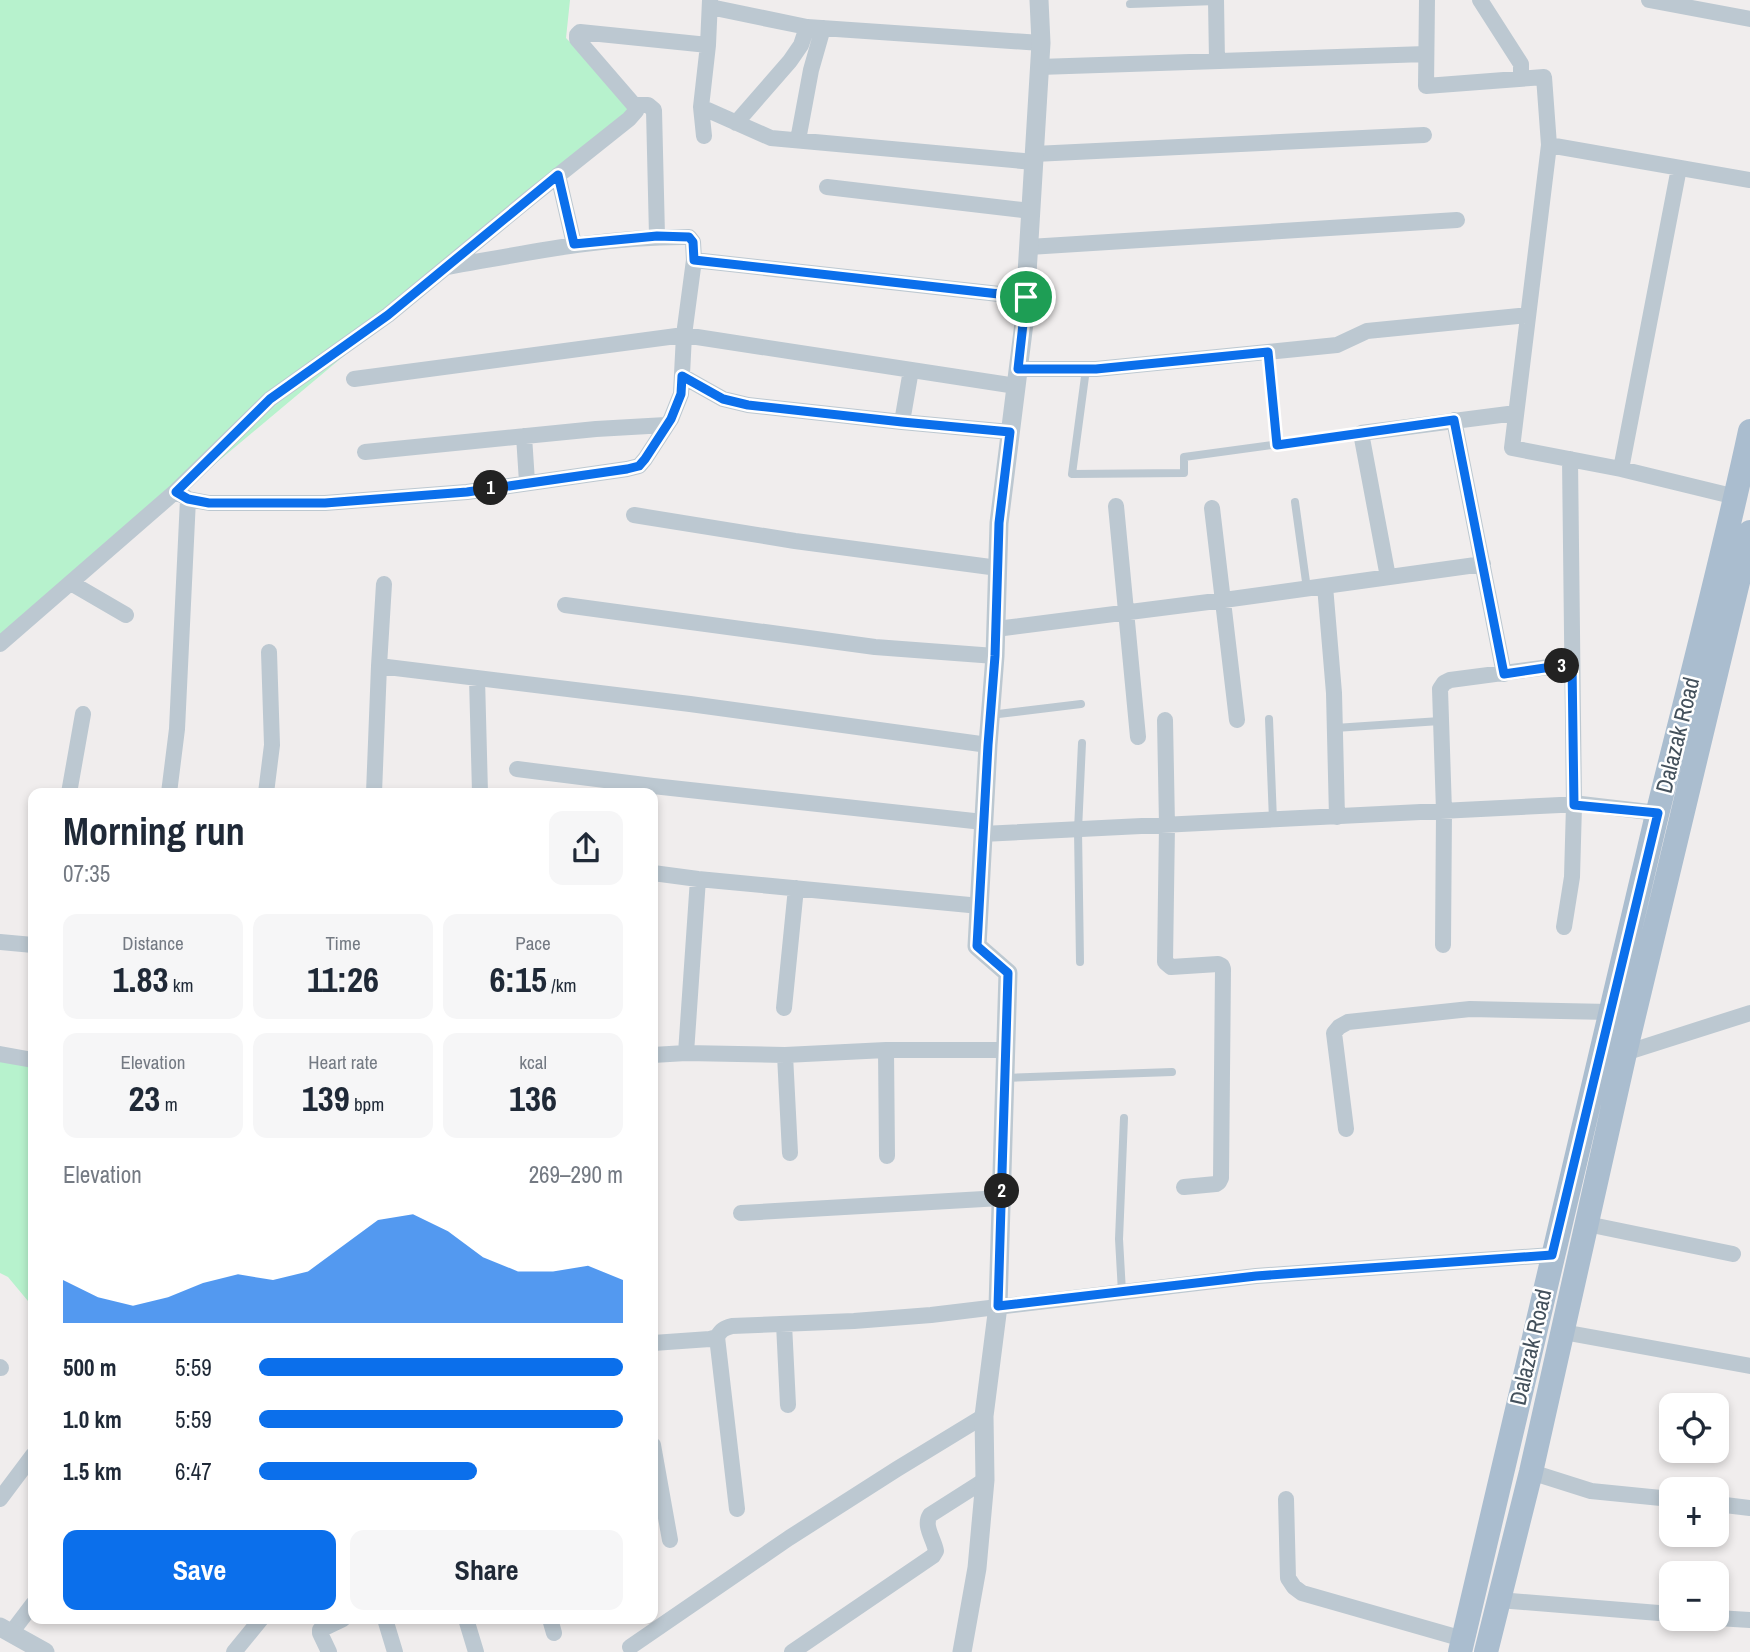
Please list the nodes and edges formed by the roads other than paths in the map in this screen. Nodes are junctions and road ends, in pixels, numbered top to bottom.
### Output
1 (1039, 0) edge
2 (1427, 0) edge
3 (1480, 0) edge
4 (1649, 0) edge
5 (1216, 1) edge
6 (710, 4) edge
7 (1130, 4) dead end
8 (1690, 4) edge
9 (1750, 19) edge
10 (815, 28) junction
11 (1041, 43) junction
12 (708, 45) junction
13 (1426, 54) junction
14 (1217, 61) junction
15 (1039, 67) junction
16 (1521, 79) junction
17 (634, 104) junction
18 (701, 107) junction
19 (736, 123) junction
20 (1424, 135) dead end
21 (704, 136) dead end
22 (798, 141) junction
23 (1549, 145) junction
24 (1034, 158) junction
25 (1679, 168) junction
26 (558, 175) junction
27 (1750, 180) edge
28 (827, 187) dead end
29 (1031, 211) junction
30 (1457, 220) dead end
31 (657, 236) junction
32 (574, 244) junction
33 (1028, 247) junction
34 (694, 260) junction
35 (445, 268) junction
36 (1026, 297) junction
37 (1528, 315) junction
38 (684, 335) junction
39 (1268, 352) junction
40 (1086, 369) junction
41 (911, 370) junction
42 (682, 376) junction
43 (1017, 378) junction
44 (354, 379) dead end
45 (1516, 413) junction
46 (1454, 420) junction
47 (902, 422) junction
48 (666, 425) junction
49 (1750, 431) edge
50 (1010, 432) junction
51 (1361, 433) junction
52 (524, 436) junction
53 (1277, 445) junction
54 (365, 452) dead end
55 (1570, 459) junction
56 (1621, 469) junction
57 (527, 482) junction
58 (182, 495) junction
59 (1736, 497) junction
60 (1295, 502) dead end
61 (1116, 506) dead end
62 (1212, 508) dead end
63 (634, 515) dead end
64 (1750, 532) edge
65 (1483, 564) junction
66 (998, 568) junction
67 (1388, 577) junction
68 (71, 583) junction
69 (384, 584) dead end
70 (1325, 586) junction
71 (1307, 589) junction
72 (1224, 600) junction
73 (565, 605) dead end
74 (1127, 612) junction
75 (125, 615) dead end
76 (996, 629) junction
77 (0, 644) edge
78 (269, 652) dead end
79 (995, 656) junction
80 (1572, 664) junction
81 (379, 666) junction
82 (1504, 674) junction
83 (477, 678) junction
84 (1081, 704) dead end
85 (83, 714) dead end
86 (990, 715) junction
87 (1269, 719) dead end
88 (1165, 720) dead end
89 (1237, 720) dead end
90 (1440, 721) junction
91 (1335, 728) junction
92 (1138, 737) dead end
93 (1082, 743) dead end
94 (988, 745) junction
95 (517, 769) dead end
96 (70, 788) edge
97 (170, 788) edge
98 (267, 788) edge
99 (374, 788) edge
100 (480, 788) edge
101 (1574, 805) junction
102 (1444, 811) junction
103 (1658, 813) junction
104 (1683, 815) junction
105 (1337, 817) junction
106 (1273, 820) junction
107 (1167, 825) junction
108 (983, 828) junction
109 (1078, 830) junction
110 (658, 874) edge
111 (698, 879) junction
112 (796, 888) junction
113 (980, 906) junction
114 (1563, 928) dead end
115 (0, 942) edge
116 (28, 945) edge
117 (1443, 945) dead end
118 (1080, 962) dead end
119 (784, 1008) dead end
120 (1610, 1012) junction
121 (1750, 1013) edge
122 (886, 1050) junction
123 (1006, 1050) junction
124 (686, 1053) junction
125 (1625, 1053) junction
126 (0, 1054) edge
127 (658, 1055) edge
128 (785, 1055) junction
129 (28, 1059) edge
130 (1172, 1072) dead end
131 (1005, 1077) junction
132 (1124, 1118) dead end
133 (1346, 1129) dead end
134 (790, 1153) dead end
135 (887, 1156) dead end
136 (1184, 1187) dead end
137 (1001, 1198) junction
138 (741, 1213) dead end
139 (1587, 1224) junction
140 (1733, 1254) dead end
141 (1552, 1255) junction
142 (1122, 1292) junction
143 (998, 1306) junction
144 (784, 1324) junction
145 (1563, 1332) junction
146 (718, 1337) junction
147 (658, 1343) edge
148 (1750, 1366) edge
149 (788, 1405) dead end
150 (984, 1416) junction
151 (28, 1462) edge
152 (1531, 1472) junction
153 (658, 1474) edge
154 (985, 1480) junction
155 (1659, 1498) edge
156 (0, 1499) edge
157 (1286, 1499) dead end
158 (1729, 1505) edge
159 (737, 1508) dead end
160 (1750, 1508) edge
161 (670, 1541) dead end
162 (1499, 1600) junction
163 (28, 1609) edge
164 (1659, 1613) edge
165 (1729, 1619) edge
166 (1750, 1620) edge
167 (257, 1624) edge
168 (332, 1624) edge
169 (387, 1624) edge
170 (468, 1624) edge
171 (5, 1630) edge
172 (1462, 1645) edge
173 (629, 1647) dead end
174 (39, 1651) edge
175 (234, 1652) edge
176 (329, 1652) edge
177 (395, 1652) edge
178 (476, 1652) edge
179 (792, 1652) edge
180 (962, 1652) edge
181 (1486, 1652) edge

1 - 11 street
2 - 13 street
3 - 16 street
4 - 8 street
5 - 7 lane
5 - 14 street
6 - 10 street
6 - 12 street
8 - 9 street
10 - 11 street
10 - 19 street
10 - 22 street
11 - 15 street
12 - 17 street
12 - 18 street
13 - 14 street
13 - 16 street
14 - 15 street
15 - 24 street
16 - 23 street
17 - 26 street
17 - 31 street
18 - 19 street
18 - 21 street
19 - 22 street
20 - 24 street
22 - 24 street
23 - 25 street
23 - 37 street
24 - 29 street
25 - 27 street
25 - 56 street
26 - 32 street
26 - 35 street
28 - 29 street
29 - 33 street
30 - 33 street
31 - 32 street
31 - 34 street
32 - 35 street
33 - 36 street
34 - 36 street
34 - 38 street
35 - 58 street
36 - 43 street
37 - 39 street
37 - 45 street
38 - 41 street
38 - 42 street
38 - 44 street
39 - 40 street
39 - 53 lane
40 - 43 street
40 - 53 lane
41 - 43 street
41 - 47 street
42 - 47 street
42 - 48 street
43 - 50 street
45 - 46 street
45 - 55 street
46 - 51 street
46 - 65 street
47 - 50 street
48 - 52 street
48 - 57 street
49 - 59 main road, Dalazak Road
50 - 66 street
51 - 53 lane
51 - 67 street
52 - 54 street
52 - 57 street
55 - 56 street
55 - 80 street
56 - 59 street
57 - 58 street
58 - 68 street
58 - 97 street
59 - 103 main road, Dalazak Road
60 - 71 lane
61 - 74 street
62 - 72 street
63 - 66 street
64 - 104 main road, Dalazak Road
65 - 67 street
65 - 82 street
66 - 76 street
67 - 70 street
68 - 75 street
68 - 77 street
69 - 81 street
70 - 71 street
70 - 91 street
71 - 72 street
72 - 74 street
72 - 89 street
73 - 79 street
74 - 76 street
74 - 92 street
76 - 79 street
78 - 98 street
79 - 86 street
80 - 82 street
80 - 101 street
81 - 83 street
81 - 99 street
82 - 90 street
83 - 94 street
83 - 100 street
84 - 86 lane
85 - 96 street
86 - 94 street
87 - 106 lane
88 - 107 street
90 - 91 lane
90 - 102 street
91 - 105 street
93 - 109 lane
94 - 108 street
95 - 108 street
101 - 102 street
101 - 103 street
101 - 114 street
102 - 105 street
102 - 117 street
103 - 104 main road
103 - 120 main road, Dalazak Road
104 - 125 main road, Dalazak Road
105 - 106 street
106 - 107 street
107 - 109 street
107 - 136 street
108 - 109 street
108 - 113 street
109 - 118 lane
110 - 111 street
111 - 112 street
111 - 124 street
112 - 113 street
112 - 119 street
113 - 123 street
115 - 116 street
120 - 133 street
120 - 141 main road, Dalazak Road
121 - 125 street
122 - 123 street
122 - 128 street
122 - 135 street
123 - 131 street
124 - 127 street
124 - 128 street
125 - 139 main road, Dalazak Road
126 - 129 street
128 - 134 street
130 - 131 lane
131 - 137 street
132 - 142 lane
137 - 138 street
137 - 143 street
139 - 140 street
139 - 145 main road, Dalazak Road
141 - 142 street
141 - 172 main road, Dalazak Road
142 - 143 street
143 - 144 street
143 - 150 street
144 - 146 street
144 - 149 street
145 - 148 street
145 - 152 main road, Dalazak Road
146 - 147 street
146 - 159 street
150 - 154 street
150 - 173 street
151 - 156 street
152 - 155 street
152 - 162 main road, Dalazak Road
153 - 161 street
154 - 179 street
154 - 180 street
157 - 172 street
158 - 160 street
162 - 164 street
162 - 181 main road, Dalazak Road
163 - 171 street
165 - 166 street
167 - 175 street
168 - 176 street
169 - 177 street
170 - 178 street
171 - 174 street

